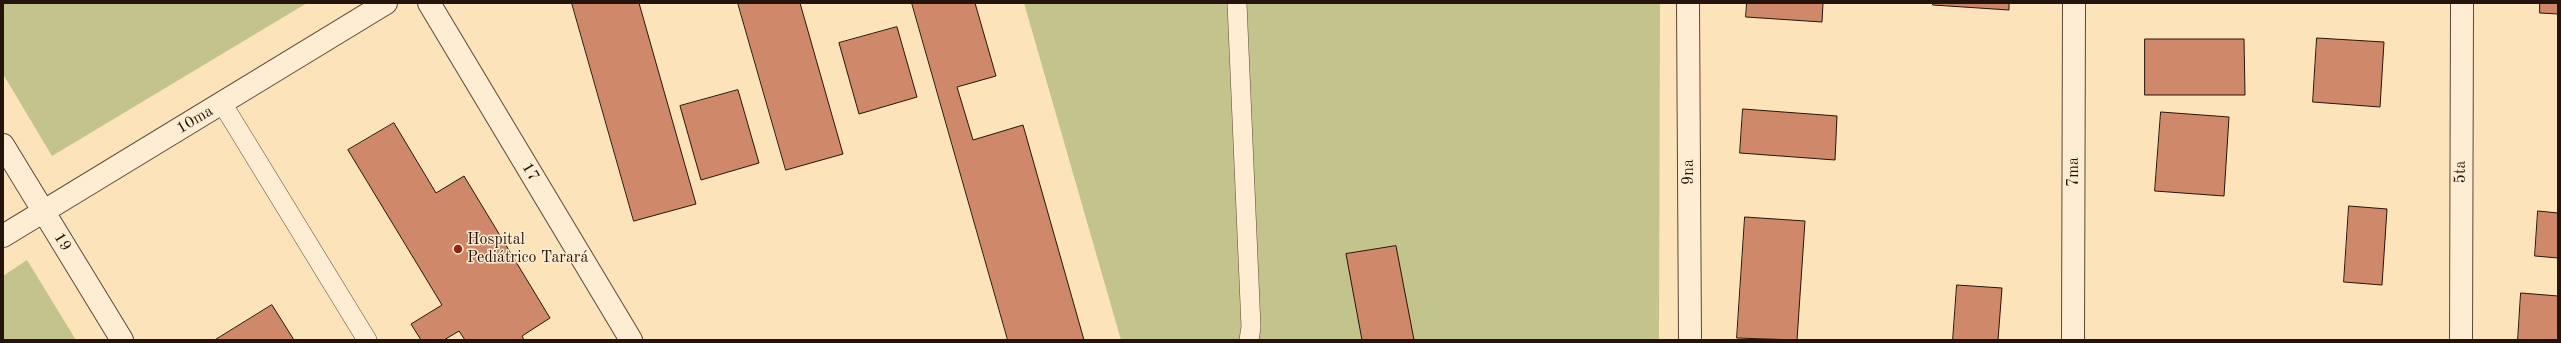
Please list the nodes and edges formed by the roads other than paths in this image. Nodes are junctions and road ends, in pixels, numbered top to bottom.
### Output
1 (386, 3) edge
2 (429, 3) edge
3 (1237, 3) edge
4 (1688, 3) edge
5 (2074, 3) edge
6 (2462, 3) edge
7 (222, 103) junction
8 (3, 145) edge
9 (44, 212) junction
10 (3, 236) edge
11 (122, 340) edge
12 (367, 340) edge
13 (631, 340) edge
14 (1249, 340) edge
15 (1690, 340) edge
16 (2073, 340) edge
17 (2461, 340) edge

1 - 7 street, 10ma
2 - 13 street, 17
3 - 14 lane
4 - 15 street, 9na
5 - 16 street, 7ma
6 - 17 street, 5ta
7 - 9 street, 10ma
7 - 12 lane
8 - 9 street, 19
9 - 10 street, 10ma
9 - 11 street, 19

